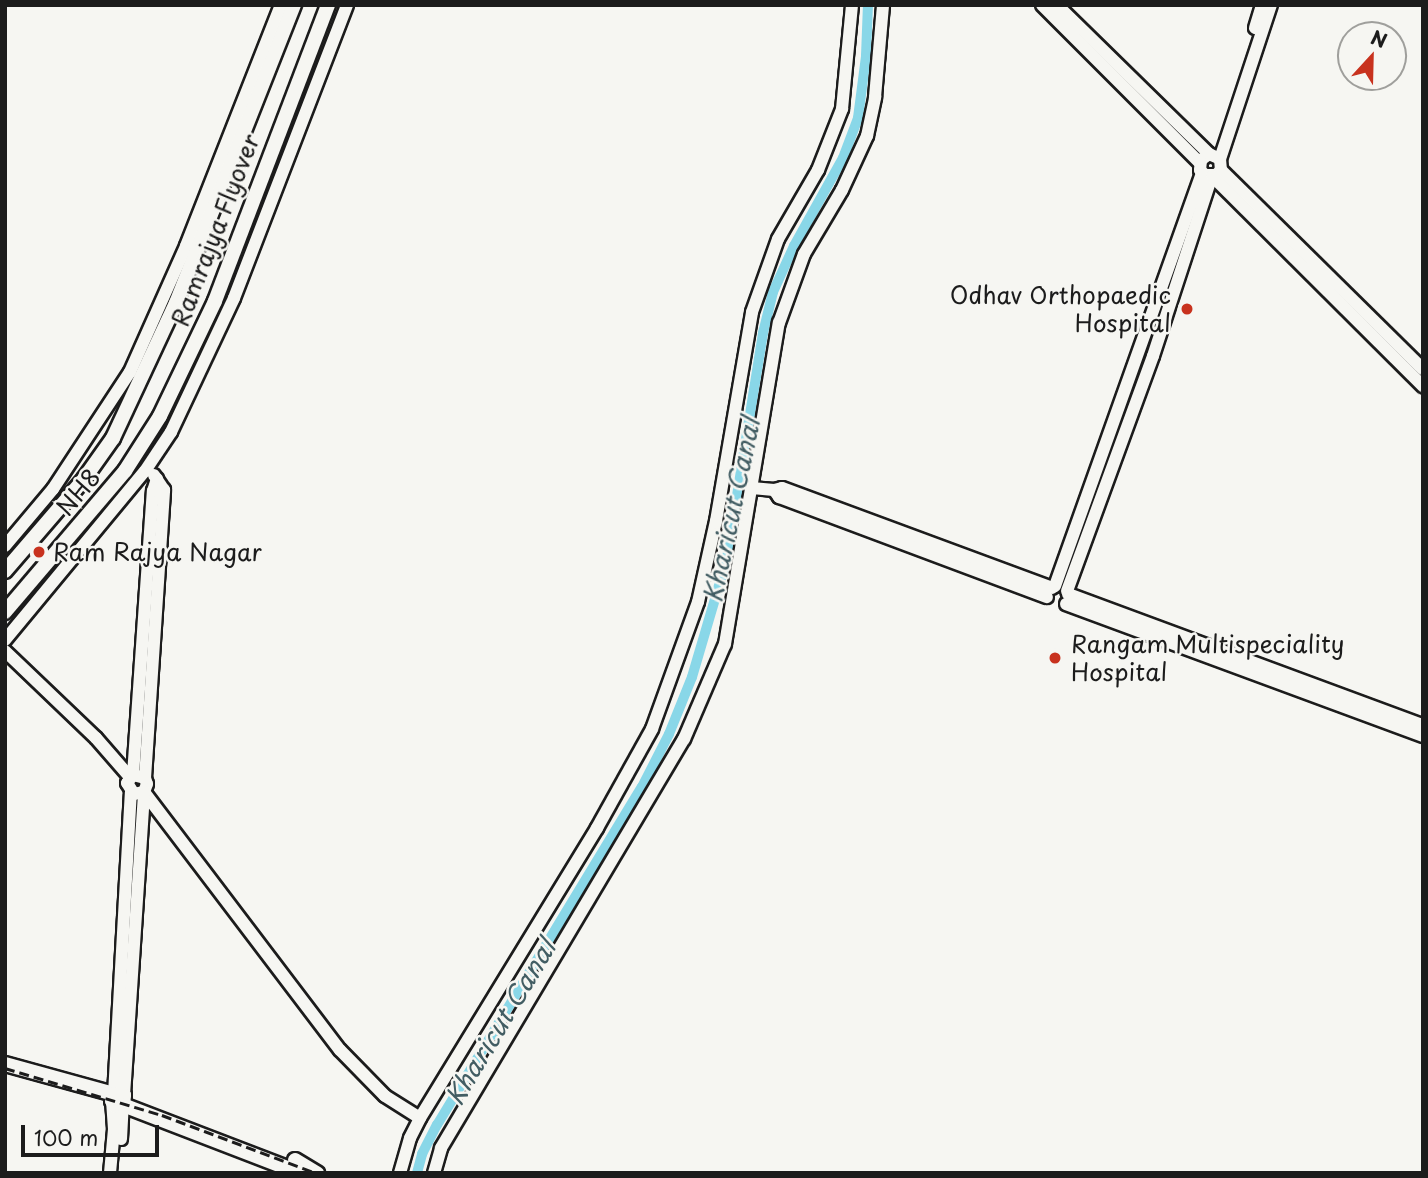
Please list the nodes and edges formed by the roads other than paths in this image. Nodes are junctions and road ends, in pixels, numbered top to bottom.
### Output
1 (281, 5) edge
2 (294, 5) edge
3 (328, 5) edge
4 (347, 5) edge
5 (852, 5) edge
6 (883, 5) edge
7 (1042, 5) edge
8 (1056, 5) edge
9 (1262, 5) edge
10 (1271, 5) edge
11 (1211, 164) junction
12 (186, 246) junction
13 (187, 275) junction
14 (1423, 369) edge
15 (1423, 386) edge
16 (129, 464) junction
17 (148, 466) junction
18 (752, 488) junction
19 (5, 546) edge
20 (5, 571) edge
21 (1059, 593) junction
22 (5, 612) edge
23 (5, 640) edge
24 (5, 650) edge
25 (1423, 725) edge
26 (1423, 736) edge
27 (136, 777) junction
28 (137, 792) junction
29 (5, 1064) edge
30 (5, 1072) edge
31 (118, 1098) junction
32 (420, 1118) junction
33 (110, 1173) edge
34 (118, 1173) edge
35 (300, 1173) edge
36 (317, 1173) edge
37 (400, 1173) edge
38 (434, 1173) edge

1 - 12 street
2 - 13 main road, Ramrajya Flyover
3 - 16 main road, Ramrajya Flyover
4 - 17 street
5 - 32 street
6 - 18 street
7 - 11 street
8 - 11 street
9 - 11 street
10 - 11 street
11 - 14 street
11 - 15 street
11 - 21 street
12 - 13 main road
12 - 19 street
13 - 20 main road, Ramrajya Flyover
16 - 17 street
16 - 22 main road, NH8
17 - 23 street
17 - 27 street
18 - 21 street
18 - 38 street
21 - 25 street
21 - 26 street
24 - 27 street
27 - 28 street
27 - 28 street
28 - 31 street
28 - 32 street
29 - 31 main road
30 - 31 main road
31 - 33 street
31 - 34 street
31 - 35 main road
31 - 36 main road
32 - 37 street

